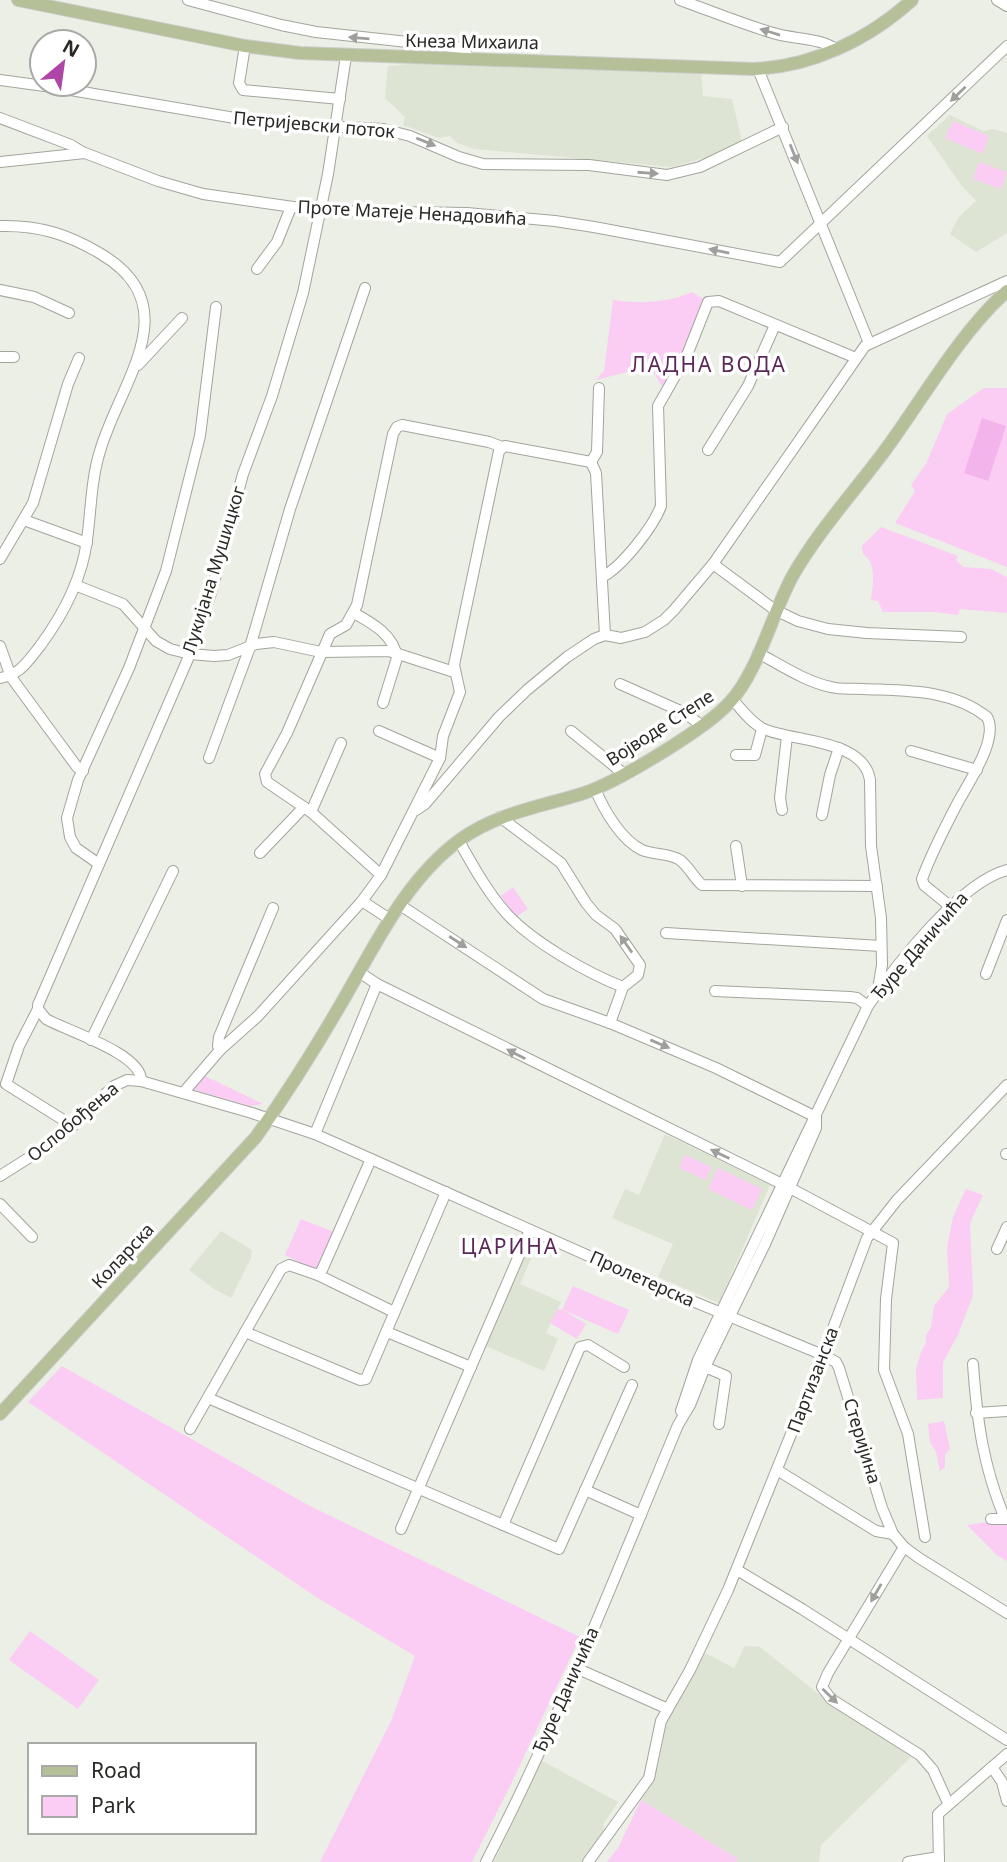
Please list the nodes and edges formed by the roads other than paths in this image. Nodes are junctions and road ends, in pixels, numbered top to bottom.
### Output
1 (18, 0) edge
2 (188, 0) edge
3 (680, 0) edge
4 (912, 0) edge
5 (998, 0) edge
6 (698, 3) edge
7 (227, 5) edge
8 (1007, 6) edge
9 (245, 46) junction
10 (1007, 47) edge
11 (835, 49) junction
12 (346, 56) junction
13 (469, 58) junction
14 (758, 69) junction
15 (0, 80) edge
16 (340, 99) junction
17 (0, 118) edge
18 (335, 126) junction
19 (783, 127) junction
20 (85, 153) junction
21 (0, 162) edge
22 (291, 207) junction
23 (321, 211) junction
24 (822, 223) junction
25 (0, 226) edge
26 (257, 269) dead end
27 (1007, 281) edge
28 (365, 288) dead end
29 (0, 290) edge
30 (1007, 291) edge
31 (216, 307) dead end
32 (69, 313) dead end
33 (182, 318) dead end
34 (775, 325) junction
35 (869, 343) junction
36 (0, 357) edge
37 (14, 357) dead end
38 (79, 358) dead end
39 (856, 358) junction
40 (135, 369) junction
41 (599, 388) dead end
42 (502, 447) junction
43 (708, 450) dead end
44 (591, 462) junction
45 (24, 520) junction
46 (87, 542) junction
47 (0, 559) edge
48 (712, 564) junction
49 (602, 577) junction
50 (75, 585) junction
51 (775, 610) junction
52 (354, 613) junction
53 (144, 629) junction
54 (605, 635) junction
55 (961, 637) dead end
56 (0, 646) edge
57 (250, 647) junction
58 (321, 652) junction
59 (396, 653) junction
60 (758, 653) junction
61 (190, 654) junction
62 (454, 672) junction
63 (5, 677) edge
64 (620, 684) dead end
65 (733, 700) junction
66 (383, 703) dead end
67 (702, 726) junction
68 (762, 729) junction
69 (570, 731) dead end
70 (379, 732) dead end
71 (787, 736) junction
72 (341, 743) dead end
73 (839, 748) junction
74 (911, 751) dead end
75 (736, 755) dead end
76 (209, 758) dead end
77 (440, 758) junction
78 (977, 769) junction
79 (83, 771) junction
80 (624, 774) junction
81 (595, 789) junction
82 (307, 809) junction
83 (782, 810) dead end
84 (414, 811) junction
85 (822, 815) dead end
86 (500, 817) junction
87 (459, 841) junction
88 (736, 846) dead end
89 (260, 853) dead end
90 (99, 864) junction
91 (1007, 870) edge
92 (173, 871) dead end
93 (381, 874) junction
94 (742, 886) junction
95 (877, 886) junction
96 (362, 901) junction
97 (400, 905) junction
98 (951, 907) junction
99 (273, 908) dead end
100 (391, 920) junction
101 (1007, 920) edge
102 (666, 933) dead end
103 (881, 946) junction
104 (901, 963) junction
105 (359, 972) junction
106 (986, 974) dead end
107 (377, 984) junction
108 (623, 987) junction
109 (715, 990) dead end
110 (878, 991) junction
111 (868, 1006) junction
112 (38, 1009) junction
113 (610, 1023) junction
114 (91, 1040) junction
115 (220, 1050) junction
116 (125, 1056) junction
117 (127, 1080) junction
118 (141, 1081) junction
119 (3, 1083) edge
120 (1007, 1085) edge
121 (183, 1093) junction
122 (816, 1117) junction
123 (269, 1118) junction
124 (73, 1126) junction
125 (315, 1134) junction
126 (370, 1159) junction
127 (3, 1171) edge
128 (786, 1186) junction
129 (446, 1192) junction
130 (0, 1204) edge
131 (1007, 1227) edge
132 (530, 1230) junction
133 (872, 1230) junction
134 (32, 1237) dead end
135 (998, 1249) dead end
136 (318, 1275) junction
137 (394, 1312) junction
138 (725, 1315) junction
139 (245, 1332) junction
140 (387, 1332) junction
141 (823, 1355) junction
142 (974, 1364) dead end
143 (471, 1367) junction
144 (624, 1367) dead end
145 (705, 1367) junction
146 (632, 1385) dead end
147 (208, 1398) junction
148 (1007, 1411) edge
149 (976, 1413) junction
150 (0, 1415) edge
151 (719, 1424) dead end
152 (678, 1425) junction
153 (190, 1429) dead end
154 (777, 1470) junction
155 (420, 1489) junction
156 (585, 1490) junction
157 (641, 1515) junction
158 (991, 1519) dead end
159 (1006, 1519) edge
160 (503, 1525) junction
161 (401, 1529) dead end
162 (893, 1534) junction
163 (925, 1537) dead end
164 (904, 1547) junction
165 (737, 1570) junction
166 (1007, 1613) edge
167 (849, 1639) junction
168 (576, 1668) junction
169 (668, 1709) junction
170 (1007, 1740) edge
171 (1007, 1754) edge
172 (992, 1767) junction
173 (1007, 1801) edge
174 (948, 1803) junction
175 (939, 1860) edge
176 (486, 1862) edge
177 (588, 1862) edge
178 (908, 1862) edge

1 - 9 main road, Кнеза Михаила
2 - 7 street
3 - 6 street
4 - 11 main road, Кнеза Михаила
5 - 8 street
11 -> 6 street
13 -> 7 street
9 - 12 main road, Кнеза Михаила
9 - 16 street
10 -> 24 street
11 - 14 main road, Кнеза Михаила
12 - 13 main road, Кнеза Михаила
12 - 16 street, Лукијана Мушицког
13 - 14 main road, Кнеза Михаила
14 - 19 street
15 - 18 street, Петријевски поток
16 - 18 street, Лукијана Мушицког
17 - 20 street
18 -> 19 street, Петријевски поток
18 - 23 street, Лукијана Мушицког
19 -> 24 street
20 - 21 street, Проте Матеје Ненадовића
20 - 22 street, Проте Матеје Ненадовића
22 - 23 street, Проте Матеје Ненадовића
22 - 26 street
24 -> 23 street, Проте Матеје Ненадовића
23 - 61 street, Лукијана Мушицког
24 - 35 street
25 - 40 street
27 - 35 street
28 - 57 street
29 - 32 street
30 - 51 main road, Војводе Степе
31 - 53 street
33 - 40 street
34 - 39 street
34 - 43 street
34 - 49 street
35 - 39 street
36 - 37 street
38 - 45 street
39 - 48 street
40 - 46 street
41 - 44 street
42 - 44 street
42 - 52 street
42 - 62 street
44 - 49 street
45 - 46 street
45 - 47 street
46 - 50 street
48 - 51 street
48 - 54 street
49 - 54 street
50 - 53 street
50 - 63 street
51 - 55 street
51 - 60 main road, Војводе Степе
52 - 58 street
52 - 59 street
53 - 61 street
53 - 79 street
54 - 84 street
56 - 63 street
57 - 58 street
57 - 61 street
57 - 76 street
58 - 59 street
58 - 82 street
59 - 62 street
59 - 66 street
60 - 65 main road, Војводе Степе
60 - 78 street
61 - 90 street, Лукијана Мушицког
62 - 77 street
63 - 79 street
64 - 67 street
65 - 67 main road, Војводе Степе
65 - 68 street
67 - 80 main road, Војводе Степе
68 - 71 street
68 - 75 street
69 - 80 street
70 - 77 street
71 - 73 street
71 - 83 street
72 - 82 street
73 - 85 street
73 - 95 street
74 - 78 street
77 - 84 street
78 - 98 street
79 - 90 street
80 - 81 main road, Војводе Степе
81 - 86 main road, Војводе Степе
81 - 94 street
82 - 89 street
82 - 93 street
84 - 93 street
86 - 87 main road, Војводе Степе
108 -> 86 street
87 - 97 main road, Војводе Степе
87 - 108 street
88 - 94 street
90 - 112 street, Лукијана Мушицког
91 - 98 street, Ђуре Даничића
92 - 114 street
93 - 96 street
94 - 95 street
95 - 103 street
96 - 100 street
96 - 115 street
97 - 100 main road, Војводе Степе
97 -> 113 street
98 - 104 street, Ђуре Даничића
99 - 115 street
100 - 105 main road, Војводе Степе
101 - 106 street
102 - 103 street
103 - 104 street
103 - 110 street
104 - 110 street, Ђуре Даничића
105 - 107 street
105 - 123 main road, Војводе Степе
107 - 125 street
128 -> 107 street
108 - 113 street
109 - 111 street
110 - 111 street, Ђуре Даничића
111 - 122 street, Ђуре Даничића
112 - 114 street
112 - 119 street, Лукијана Мушицког
113 -> 122 street
114 - 116 street
115 - 121 street
116 - 117 street
116 - 118 street
117 - 118 street, Ослобођења
117 - 124 street, Ослобођења
118 - 121 street, Ослобођења
119 - 124 street
120 - 133 street, Партизанска
121 - 123 street, Ослобођења
122 - 128 street, Ђуре Даничића
123 - 125 street, Пролетерска
123 - 150 main road, Коларска
124 - 127 street, Ослобођења
125 - 126 street, Пролетерска
126 - 129 street, Пролетерска
126 - 136 street
128 - 133 street
128 - 138 street, Ђуре Даничића
129 - 132 street, Пролетерска
129 - 137 street
130 - 134 street
131 - 135 street
132 - 138 street, Пролетерска
132 - 143 street
133 - 141 street, Партизанска
133 - 163 street
136 - 137 street
136 - 139 street
137 - 140 street
138 - 141 street, Пролетерска
138 - 145 street, Ђуре Даничића
138 - 152 street, Ђуре Даничића
139 - 140 street
139 - 147 street
140 - 143 street
141 - 154 street, Партизанска
141 - 162 street, Стеријина
142 - 149 street
143 - 155 street
144 - 160 street
145 - 151 street
145 - 152 street, Ђуре Даничића
146 - 156 street
147 - 153 street
147 - 155 street
148 - 149 street
149 - 159 street
152 - 157 street, Ђуре Даничића
154 - 162 street
154 - 165 street, Партизанска
155 - 160 street
155 - 161 street
156 - 157 street
156 - 160 street
157 - 168 street, Ђуре Даничића
158 - 159 street
162 - 164 street
164 - 166 street
164 -> 167 street
165 - 167 street
165 - 169 street, Партизанска
167 - 170 street
167 -> 174 street
168 - 169 street
168 - 176 street, Ђуре Даничића
169 - 177 street, Партизанска
171 - 172 street
172 - 173 street
172 - 174 street
174 - 175 street
175 - 178 street

